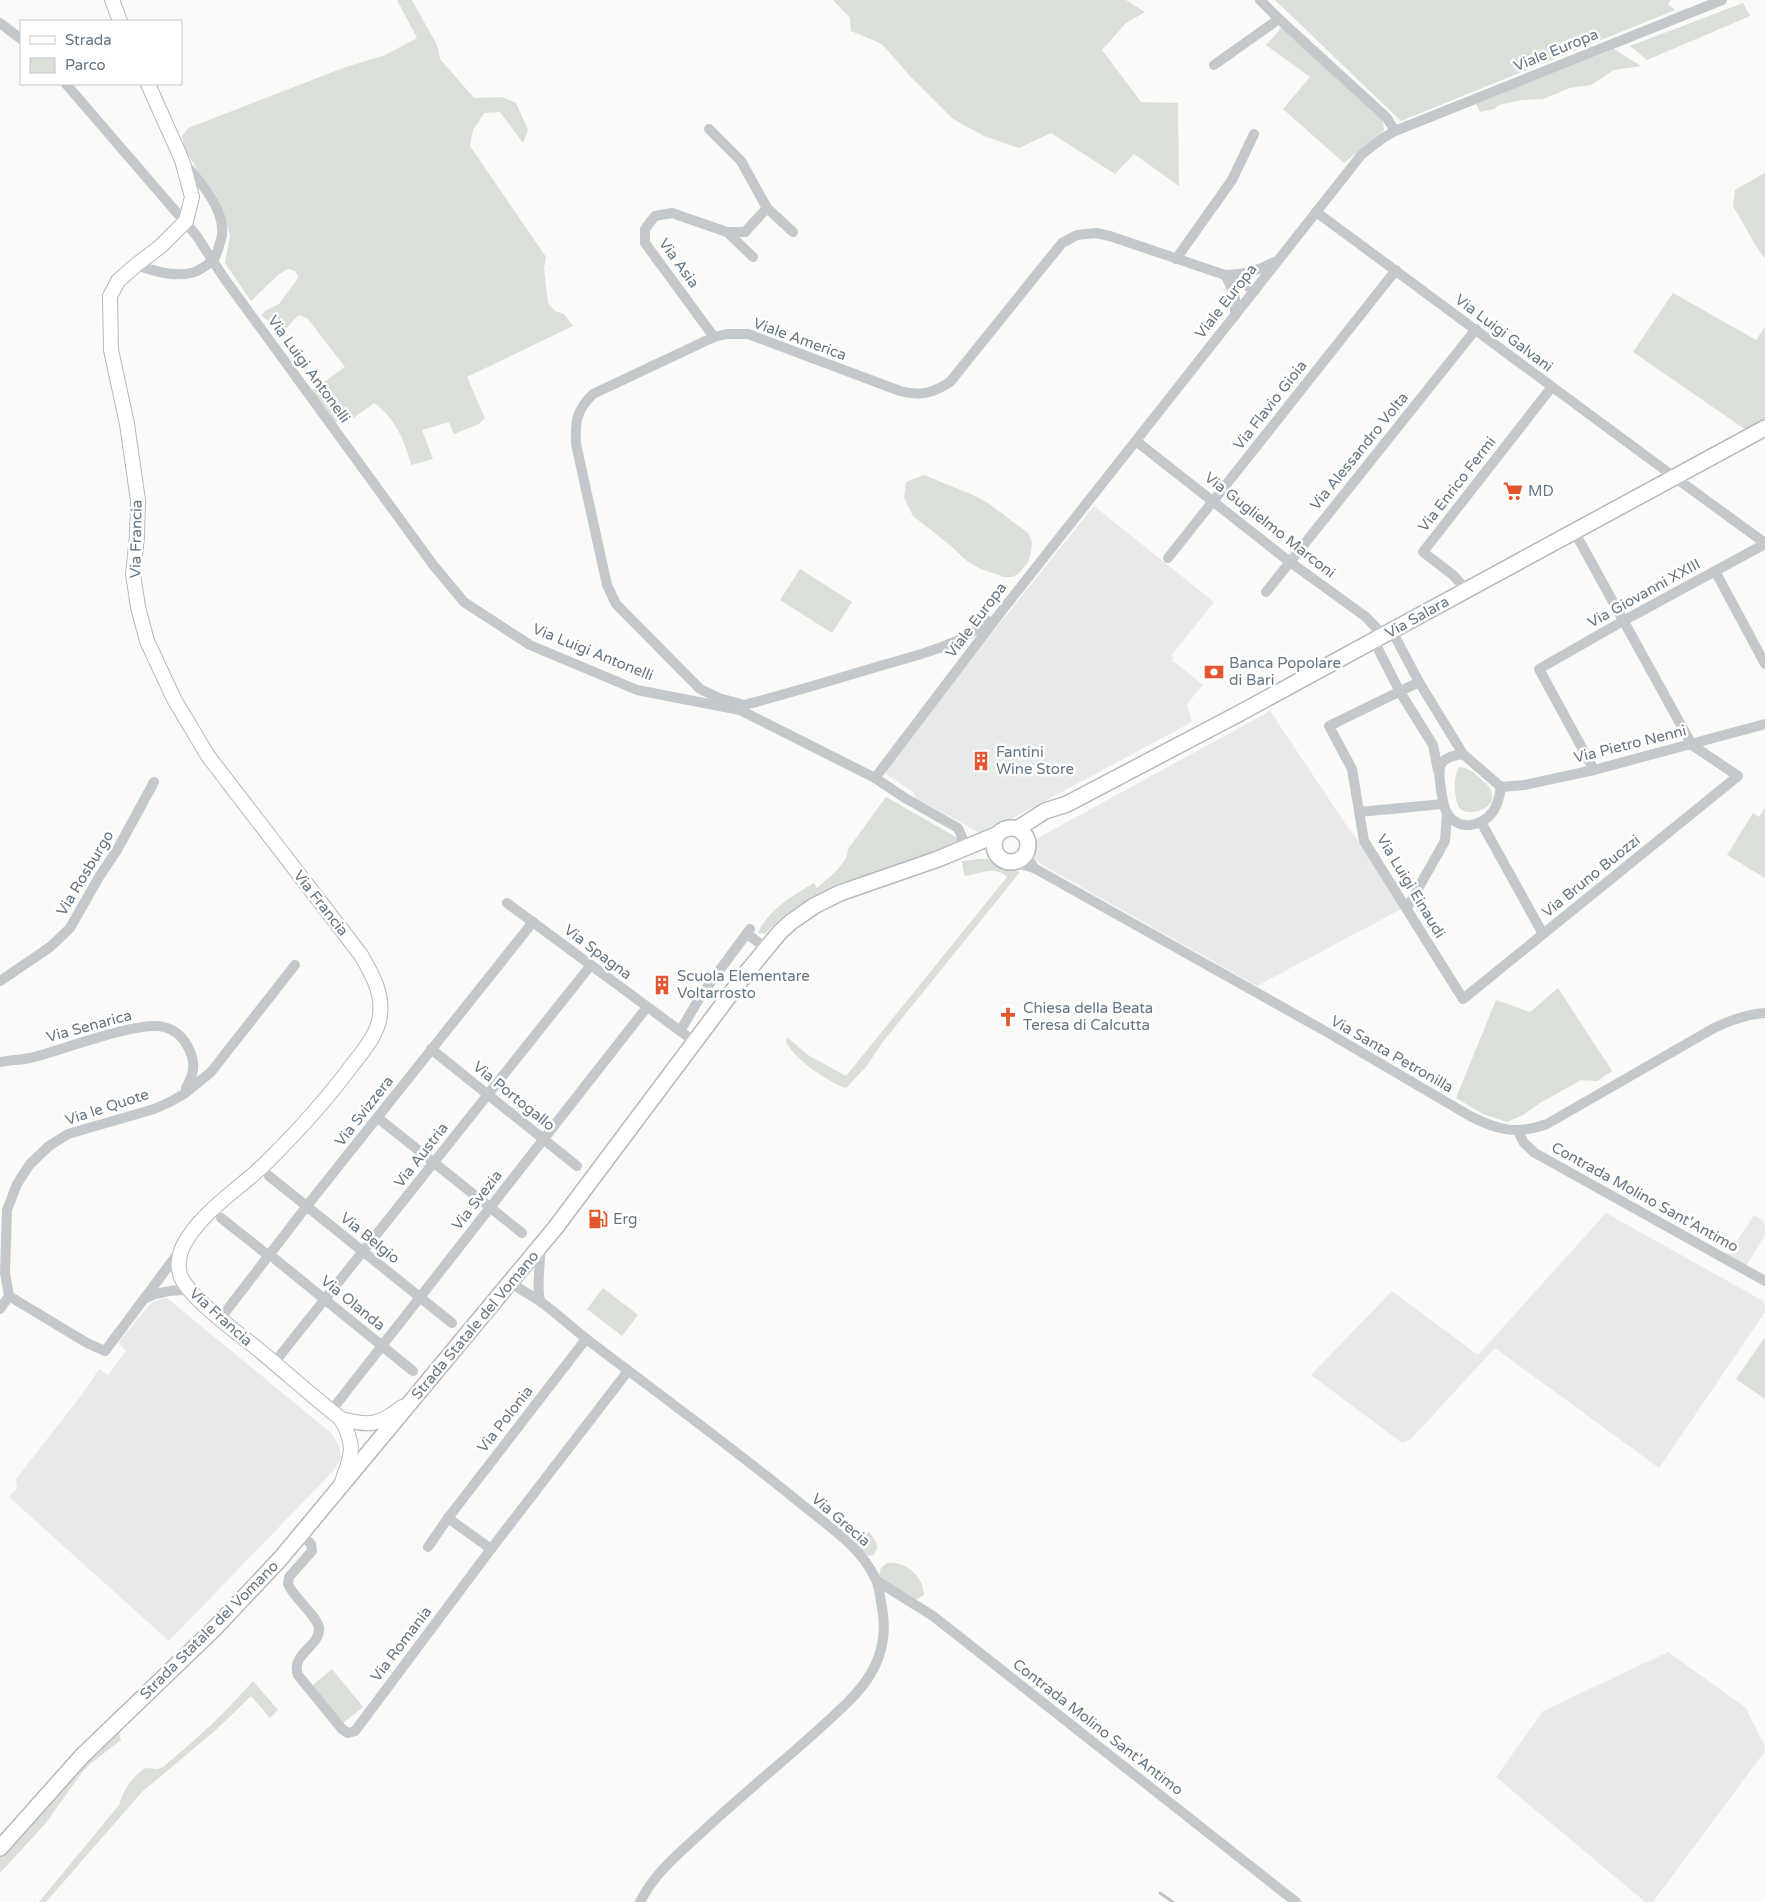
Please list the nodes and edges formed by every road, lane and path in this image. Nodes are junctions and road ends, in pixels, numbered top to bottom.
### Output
1 (112, 0) edge
2 (1260, 0) edge
3 (1722, 0) edge
4 (1279, 19) junction
5 (120, 20) edge
6 (0, 24) edge
7 (20, 38) edge
8 (1214, 64) dead end
9 (67, 85) edge
10 (148, 85) edge
11 (709, 129) dead end
12 (1395, 131) junction
13 (1254, 134) dead end
14 (182, 160) junction
15 (767, 208) junction
16 (1316, 212) junction
17 (186, 222) junction
18 (726, 232) junction
19 (793, 232) dead end
20 (753, 257) dead end
21 (1176, 259) junction
22 (214, 260) junction
23 (1278, 260) junction
24 (136, 265) junction
25 (1396, 270) junction
26 (1225, 276) junction
27 (1255, 290) junction
28 (1235, 316) junction
29 (1476, 329) junction
30 (714, 337) junction
31 (1551, 388) junction
32 (1765, 428) edge
33 (1136, 440) junction
34 (1674, 478) junction
35 (1213, 501) junction
36 (1574, 531) junction
37 (1765, 544) edge
38 (1168, 558) dead end
39 (1290, 562) junction
40 (1715, 571) junction
41 (1467, 590) junction
42 (1266, 592) dead end
43 (1004, 608) junction
44 (1623, 621) junction
45 (1383, 636) junction
46 (1765, 664) edge
47 (1419, 682) junction
48 (1400, 692) junction
49 (742, 707) junction
50 (1765, 724) edge
51 (1692, 744) junction
52 (1463, 754) junction
53 (1438, 770) junction
54 (1594, 770) junction
55 (875, 778) junction
56 (154, 782) dead end
57 (1501, 787) junction
58 (1067, 804) junction
59 (1444, 804) junction
60 (1359, 812) junction
61 (1447, 814) junction
62 (1481, 822) junction
63 (1017, 829) junction
64 (996, 835) junction
65 (1027, 848) junction
66 (965, 849) junction
67 (995, 852) junction
68 (1012, 862) junction
69 (1034, 868) junction
70 (507, 903) dead end
71 (1407, 908) junction
72 (533, 922) junction
73 (1544, 934) junction
74 (766, 948) junction
75 (295, 965) dead end
76 (591, 965) junction
77 (0, 981) edge
78 (1463, 999) joint
79 (647, 1007) junction
80 (1765, 1012) edge
81 (680, 1032) junction
82 (695, 1042) junction
83 (431, 1049) junction
84 (0, 1062) edge
85 (184, 1094) junction
86 (488, 1094) junction
87 (378, 1118) junction
88 (1518, 1130) junction
89 (544, 1139) junction
90 (434, 1164) junction
91 (577, 1166) dead end
92 (269, 1176) dead end
93 (306, 1207) junction
94 (490, 1208) junction
95 (221, 1218) dead end
96 (522, 1234) dead end
97 (540, 1246) junction
98 (183, 1247) junction
99 (2, 1248) edge
100 (364, 1253) junction
101 (272, 1257) junction
102 (521, 1269) junction
103 (158, 1280) junction
104 (1765, 1281) edge
105 (511, 1282) junction
106 (186, 1284) junction
107 (537, 1286) junction
108 (9, 1296) junction
109 (419, 1298) junction
110 (145, 1299) junction
111 (326, 1299) junction
112 (540, 1301) junction
113 (0, 1309) edge
114 (220, 1319) junction
115 (452, 1323) dead end
116 (586, 1339) junction
117 (382, 1346) junction
118 (274, 1363) junction
119 (413, 1371) dead end
120 (628, 1372) junction
121 (419, 1393) junction
122 (344, 1421) junction
123 (374, 1446) junction
124 (341, 1486) junction
125 (448, 1518) junction
126 (301, 1534) junction
127 (428, 1547) dead end
128 (492, 1549) junction
129 (877, 1580) junction
130 (0, 1848) edge
131 (640, 1902) edge
132 (1296, 1902) edge

1 - 5 main road
2 - 4 street
3 - 12 street, Viale Europa
4 - 8 street
4 - 12 street
6 - 7 street
9 - 17 street, Via Luigi Antonelli
10 - 14 main road
11 - 15 street
12 - 16 street, Viale Europa
13 - 21 street
14 - 17 main road
14 - 22 street
15 - 18 street
15 - 19 street
16 - 23 street, Viale Europa
16 - 25 street, Via Luigi Galvani
17 - 22 street, Via Luigi Antonelli
17 - 24 main road
18 - 20 street, Via Asia
18 - 30 street, Via Asia
21 - 26 street, Viale America
21 - 30 street, Viale America
22 - 24 street
22 - 49 street, Via Luigi Antonelli
23 - 26 street
23 - 27 street, Viale Europa
24 - 98 main road, Via Francia
25 - 29 street, Via Luigi Galvani
25 - 35 street, Via Flavio Gioia
26 - 27 street, Viale America
26 - 28 street
27 - 28 street, Viale Europa
28 - 33 street, Viale Europa
29 - 31 street, Via Luigi Galvani
29 - 39 street, Via Alessandro Volta
30 - 49 street, Viale America
31 - 34 street, Via Luigi Galvani
31 - 41 street, Via Enrico Fermi
32 - 34 main road, Via Salara
33 - 35 street, Via Guglielmo Marconi
33 - 43 street, Viale Europa
34 - 36 main road, Via Salara
34 - 37 street, Via Luigi Galvani
35 - 38 street, Via Flavio Gioia
35 - 39 street, Via Guglielmo Marconi
36 - 41 main road, Via Salara
36 - 44 street
37 - 40 street, Via Giovanni XXIII
39 - 42 street, Via Alessandro Volta
39 - 45 street, Via Guglielmo Marconi
40 - 44 street, Via Giovanni XXIII
40 - 46 street
41 - 45 main road, Via Salara
43 - 49 street, Viale America
43 - 55 street, Viale Europa
44 - 51 street
44 - 54 street, Via Giovanni XXIII
45 - 47 street
45 - 48 street
45 - 58 main road, Via Salara
47 - 48 street
47 - 52 street
48 - 53 street
48 - 60 street, Via Luigi Einaudi
49 - 55 street, Via Luigi Antonelli
50 - 51 street, Via Pietro Nenni
51 - 54 street, Via Pietro Nenni
51 - 73 street, Via Bruno Buozzi
52 - 53 street
52 - 57 street
53 - 59 street
54 - 57 street, Via Pietro Nenni
55 - 66 street, Via Luigi Antonelli
56 - 77 street, Via Rosburgo
57 - 62 street
58 - 63 main road, Via Salara
58 - 65 main road, Via Salara
59 - 60 street
59 - 61 street
60 - 71 street, Via Luigi Einaudi
61 - 62 street
61 - 71 street
62 - 73 street
63 - 64 main road
63 - 65 main road
64 - 66 main road, Strada Statale del Vomano
64 - 67 main road
65 - 68 main road
65 - 69 street
66 - 67 main road
66 - 74 main road, Strada Statale del Vomano
67 - 68 main road
68 - 69 street, Via Santa Petronilla
69 - 88 street, Via Santa Petronilla
70 - 72 street, Via Spagna
71 - 78 street, Via Luigi Einaudi
72 - 76 street, Via Spagna
72 - 83 street, Via Svizzera
73 - 78 street, Via Bruno Buozzi
74 - 81 street
74 - 82 main road, Strada Statale del Vomano
75 - 85 street, Via le Quote
76 - 79 street, Via Spagna
76 - 86 street, Via Austria
79 - 81 street, Via Spagna
79 - 89 street, Via Svezia
80 - 88 street, Via Santa Petronilla
81 - 82 street, Via Spagna
82 - 97 main road, Strada Statale del Vomano
83 - 86 street, Via Portogallo
83 - 87 street, Via Svizzera
84 - 85 street, Via Senarica
85 - 99 street, Via le Quote
86 - 89 street, Via Portogallo
86 - 90 street, Via Austria
87 - 90 street
87 - 93 street, Via Svizzera
88 - 104 street, Contrada Molino Sant'Antimo
89 - 91 street, Via Portogallo
89 - 94 street, Via Svezia
90 - 94 street
90 - 100 street, Via Austria
92 - 93 street, Via Belgio
93 - 100 street, Via Belgio
93 - 101 street, Via Svizzera
94 - 96 street
94 - 109 street, Via Svezia
95 - 101 street, Via Olanda
97 - 102 main road, Strada Statale del Vomano
97 - 107 street
98 - 103 street
98 - 106 main road, Via Francia
99 - 108 street, Via le Quote
100 - 109 street, Via Belgio
100 - 111 street, Via Austria
101 - 111 street, Via Olanda
101 - 114 street, Via Svizzera
102 - 105 main road, Strada Statale del Vomano
102 - 107 street
103 - 106 street
103 - 110 street
105 - 112 street, Via Grecia
105 - 121 main road, Strada Statale del Vomano
106 - 110 street
106 - 114 main road, Via Francia
107 - 112 street
108 - 110 street
108 - 113 street
109 - 115 street, Via Belgio
109 - 117 street, Via Svezia
111 - 117 street, Via Olanda
111 - 118 street, Via Austria
112 - 116 street, Via Grecia
114 - 118 main road, Via Francia
116 - 120 street, Via Grecia
116 - 125 street, Via Polonia
117 - 119 street, Via Olanda
117 - 122 street, Via Svezia
118 - 122 main road, Via Francia
120 - 128 street, Via Romania
120 - 129 street, Via Grecia
121 - 122 main road
121 - 123 main road, Strada Statale del Vomano
122 - 123 main road, Via Francia
122 - 124 main road
123 - 124 main road, Strada Statale del Vomano
124 - 126 main road, Strada Statale del Vomano
125 - 127 street, Via Polonia
125 - 128 street
126 - 128 street, Via Romania
126 - 130 main road, Strada Statale del Vomano
129 - 131 street, Via Grecia
129 - 132 street, Contrada Molino Sant'Antimo

